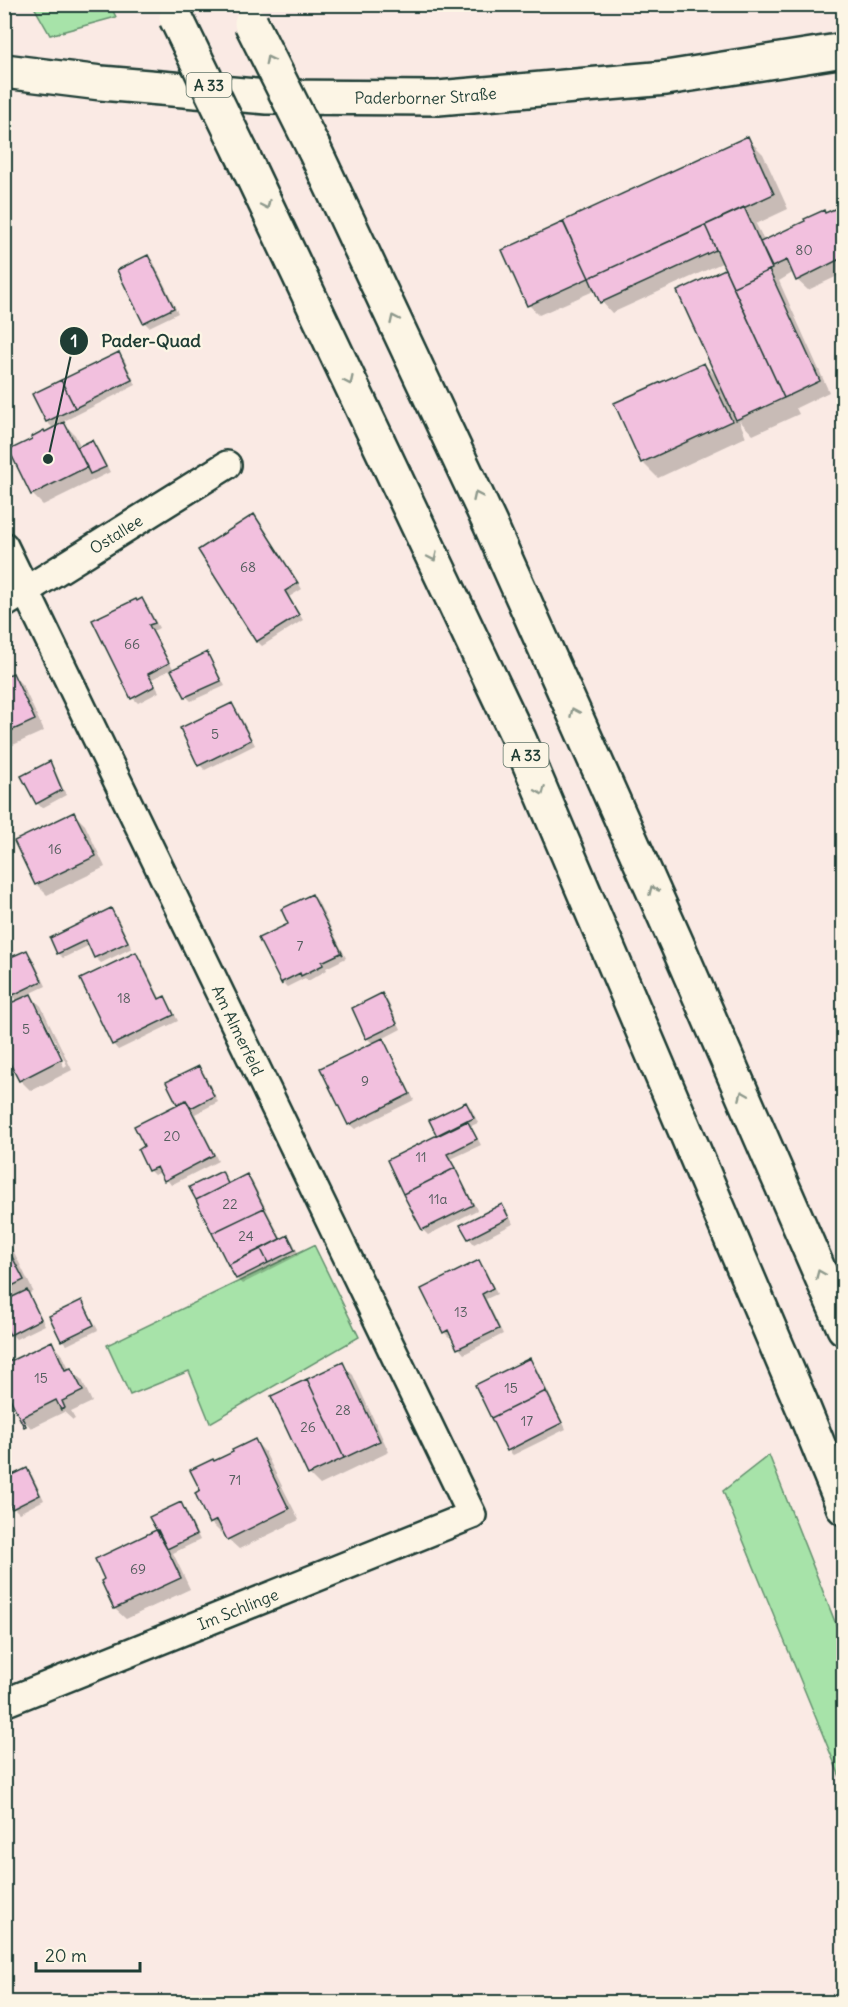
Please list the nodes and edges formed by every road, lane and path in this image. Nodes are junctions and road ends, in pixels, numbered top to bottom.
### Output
1 (173, 11) edge
2 (247, 14) edge
3 (843, 50) edge
4 (4, 71) edge
5 (227, 465) dead end
6 (4, 546) edge
7 (16, 597) edge
8 (843, 1328) edge
9 (843, 1508) edge
10 (472, 1515) joint
11 (4, 1703) edge

1 -> 9 main road, A 33, bridge
8 -> 2 main road, bridge
3 - 4 main road, Paderborner Straße
5 - 7 street, Ostallee
6 - 7 street, Am Almerfeld
7 - 10 street, Am Almerfeld
10 - 11 street, Im Schlinge

